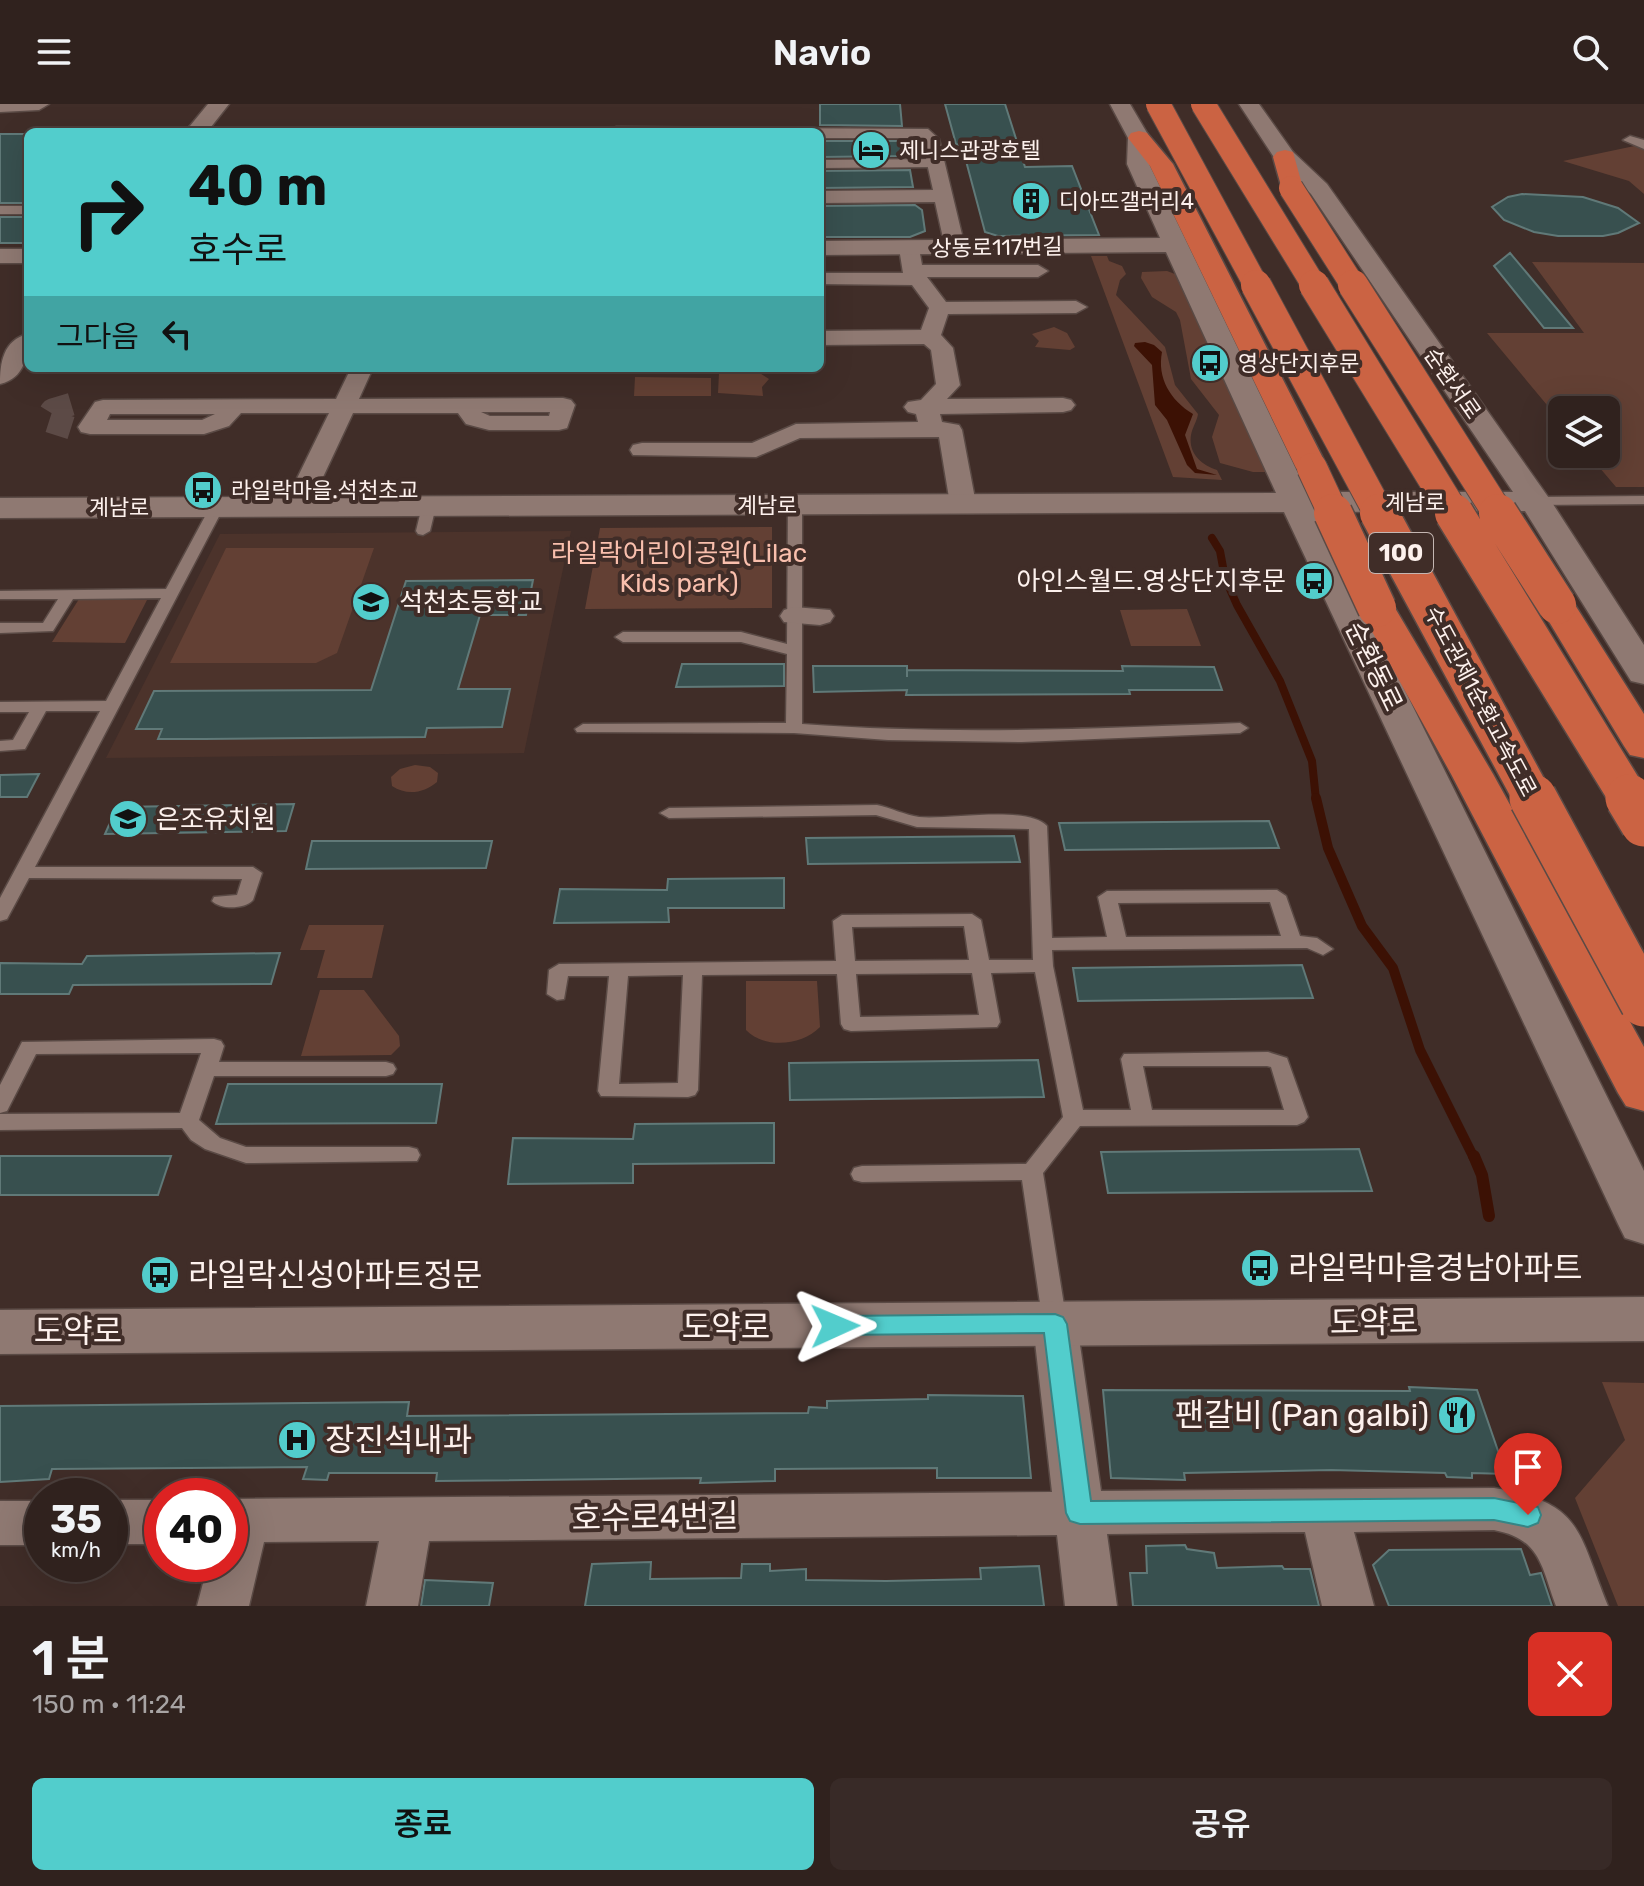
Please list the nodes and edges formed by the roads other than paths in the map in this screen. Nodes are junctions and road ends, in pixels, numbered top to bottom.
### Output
1 (39, 104) edge
2 (219, 104) edge
3 (1158, 104) edge
4 (1203, 104) edge
5 (1249, 104) edge
6 (1120, 105) edge
7 (0, 106) edge
8 (199, 128) edge
9 (824, 131) edge
10 (1139, 138) junction
11 (1285, 157) junction
12 (936, 163) junction
13 (824, 164) edge
14 (943, 196) junction
15 (824, 197) edge
16 (0, 210) edge
17 (24, 210) edge
18 (1175, 245) junction
19 (955, 247) junction
20 (824, 249) edge
21 (0, 256) edge
22 (24, 256) edge
23 (913, 266) junction
24 (1038, 271) dead end
25 (826, 279) dead end
26 (1076, 307) dead end
27 (940, 308) junction
28 (929, 337) junction
29 (824, 338) edge
30 (24, 347) edge
31 (360, 372) edge
32 (0, 376) edge
33 (1054, 405) dead end
34 (465, 406) dead end
35 (343, 407) junction
36 (936, 422) junction
37 (81, 428) tunnel mouth
38 (642, 450) dead end
39 (1644, 500) edge
40 (1535, 501) junction
41 (1295, 502) junction
42 (963, 504) junction
43 (795, 505) junction
44 (217, 507) junction
45 (296, 507) junction
46 (0, 508) edge
47 (171, 593) junction
48 (68, 594) junction
49 (0, 595) edge
50 (0, 628) edge
51 (623, 637) dead end
52 (794, 651) junction
53 (1644, 673) edge
54 (111, 706) junction
55 (0, 707) edge
56 (40, 707) junction
57 (794, 728) junction
58 (1240, 728) dead end
59 (583, 729) dead end
60 (0, 746) edge
61 (1644, 746) edge
62 (669, 813) dead end
63 (1644, 823) edge
64 (23, 872) junction
65 (221, 901) dead end
66 (2, 908) edge
67 (1292, 942) junction
68 (1118, 943) junction
69 (1043, 944) junction
70 (1323, 949) dead end
71 (980, 966) junction
72 (1043, 966) junction
73 (846, 968) junction
74 (693, 969) junction
75 (619, 970) junction
76 (557, 994) dead end
77 (1644, 1003) edge
78 (206, 1069) junction
79 (386, 1069) dead end
80 (1644, 1093) edge
81 (0, 1106) edge
82 (1143, 1117) junction
83 (1074, 1118) junction
84 (188, 1120) junction
85 (0, 1122) edge
86 (409, 1155) dead end
87 (1032, 1172) junction
88 (862, 1174) dead end
89 (1644, 1224) edge
90 (1644, 1319) edge
91 (1055, 1324) junction
92 (0, 1332) edge
93 (1324, 1511) junction
94 (1080, 1513) junction
95 (408, 1519) junction
96 (248, 1521) edge
97 (227, 1582) edge
98 (223, 1606) edge
99 (392, 1606) edge
100 (1091, 1606) edge
101 (1348, 1606) edge
102 (1582, 1606) edge

1 - 7 street
2 - 8 street
3 - 77 highway, 수도권제1순환고속도로 / 100, bridge
4 - 63 highway, 100, bridge
5 - 11 street, 순환서로
6 - 10 street, 순환동로
9 - 12 street
10 - 18 street, 순환동로
10 - 80 highway, bridge
11 - 40 street, 순환서로
11 - 61 highway, bridge
12 - 13 street
12 - 14 street
14 - 15 street
14 - 19 street
16 - 17 street
18 - 19 street, 상동로117번길
18 - 41 street, 순환동로
19 - 23 street, 상동로117번길
20 - 23 street, 상동로117번길
21 - 22 street
23 - 24 street
23 - 25 street
23 - 27 street
26 - 27 street
27 - 28 street
28 - 29 street
28 - 36 street
30 - 32 street
31 - 35 street
33 - 36 street
34 - 35 street
35 - 37 street
35 - 45 street
36 - 38 street
36 - 42 street
39 - 40 lane
40 - 41 street, 계남로
40 - 53 street, 순환서로
41 - 42 street, 계남로
41 - 89 street, 순환동로
42 - 43 street, 계남로
43 - 45 street, 계남로
43 - 52 lane
44 - 45 street, 계남로
44 - 46 street, 계남로
44 - 47 lane
47 - 48 lane
47 - 54 lane
48 - 49 lane
48 - 50 lane
51 - 52 lane
52 - 57 lane
54 - 56 lane
54 - 64 lane
55 - 56 lane
56 - 60 lane
57 - 58 lane
57 - 59 lane
62 - 69 lane
64 - 65 lane
64 - 66 lane
67 - 68 lane
67 - 68 lane
67 - 70 lane
68 - 69 lane
69 - 72 lane
71 - 72 lane
71 - 73 lane
71 - 73 lane
71 - 73 lane
72 - 83 lane
73 - 74 lane
74 - 75 lane
74 - 75 lane
75 - 76 lane
78 - 79 lane
78 - 81 lane
78 - 84 lane
82 - 82 lane
82 - 83 lane
83 - 87 lane
84 - 85 lane
84 - 86 lane
87 - 88 lane
87 - 91 lane
90 - 91 street, 도약로
91 - 92 street, 도약로
91 - 94 street
93 - 94 street, 호수로4번길
93 - 101 street
93 - 102 street, 호수로4번길
94 - 95 street, 호수로4번길
94 - 100 street
95 - 96 street, 호수로4번길
95 - 99 street
97 - 98 street

